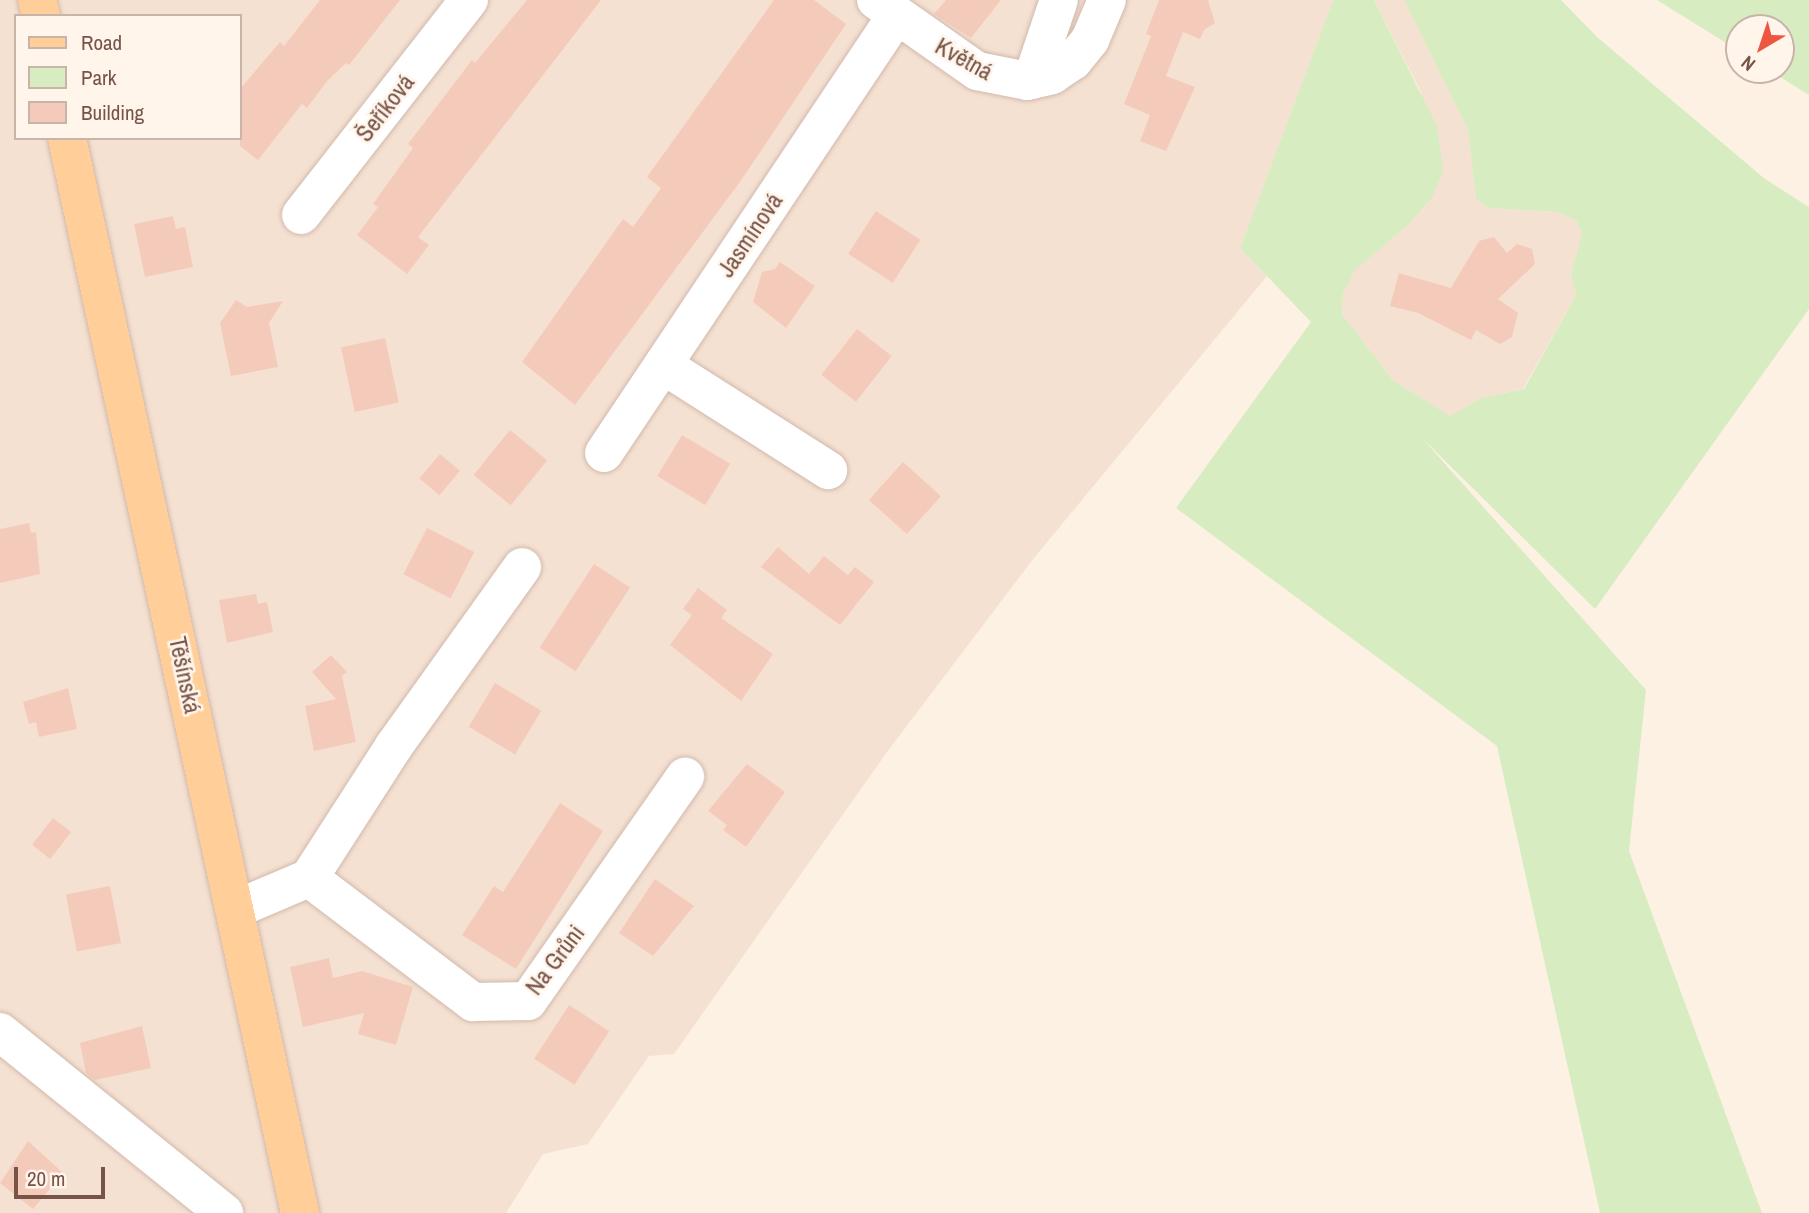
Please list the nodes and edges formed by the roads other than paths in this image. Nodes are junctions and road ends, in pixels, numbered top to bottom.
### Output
1 (469, 0) edge
2 (1059, 0) edge
3 (1107, 0) edge
4 (886, 8) edge
5 (1032, 80) junction
6 (67, 140) edge
7 (301, 215) dead end
8 (663, 365) junction
9 (604, 453) dead end
10 (828, 470) dead end
11 (522, 567) dead end
12 (685, 777) dead end
13 (309, 878) junction
14 (236, 909) junction
15 (0, 1032) edge
16 (224, 1213) edge
17 (300, 1213) edge

1 - 7 street, Šeříková
2 - 5 street
3 - 5 street, Květná
4 - 5 street, Květná
4 - 8 street, Jasmínová
6 - 14 main road, Těšínská
8 - 9 street, Jasmínová
8 - 10 street
11 - 13 street
12 - 13 street, Na Grůni
13 - 14 street
14 - 17 main road, Těšínská
15 - 16 street

